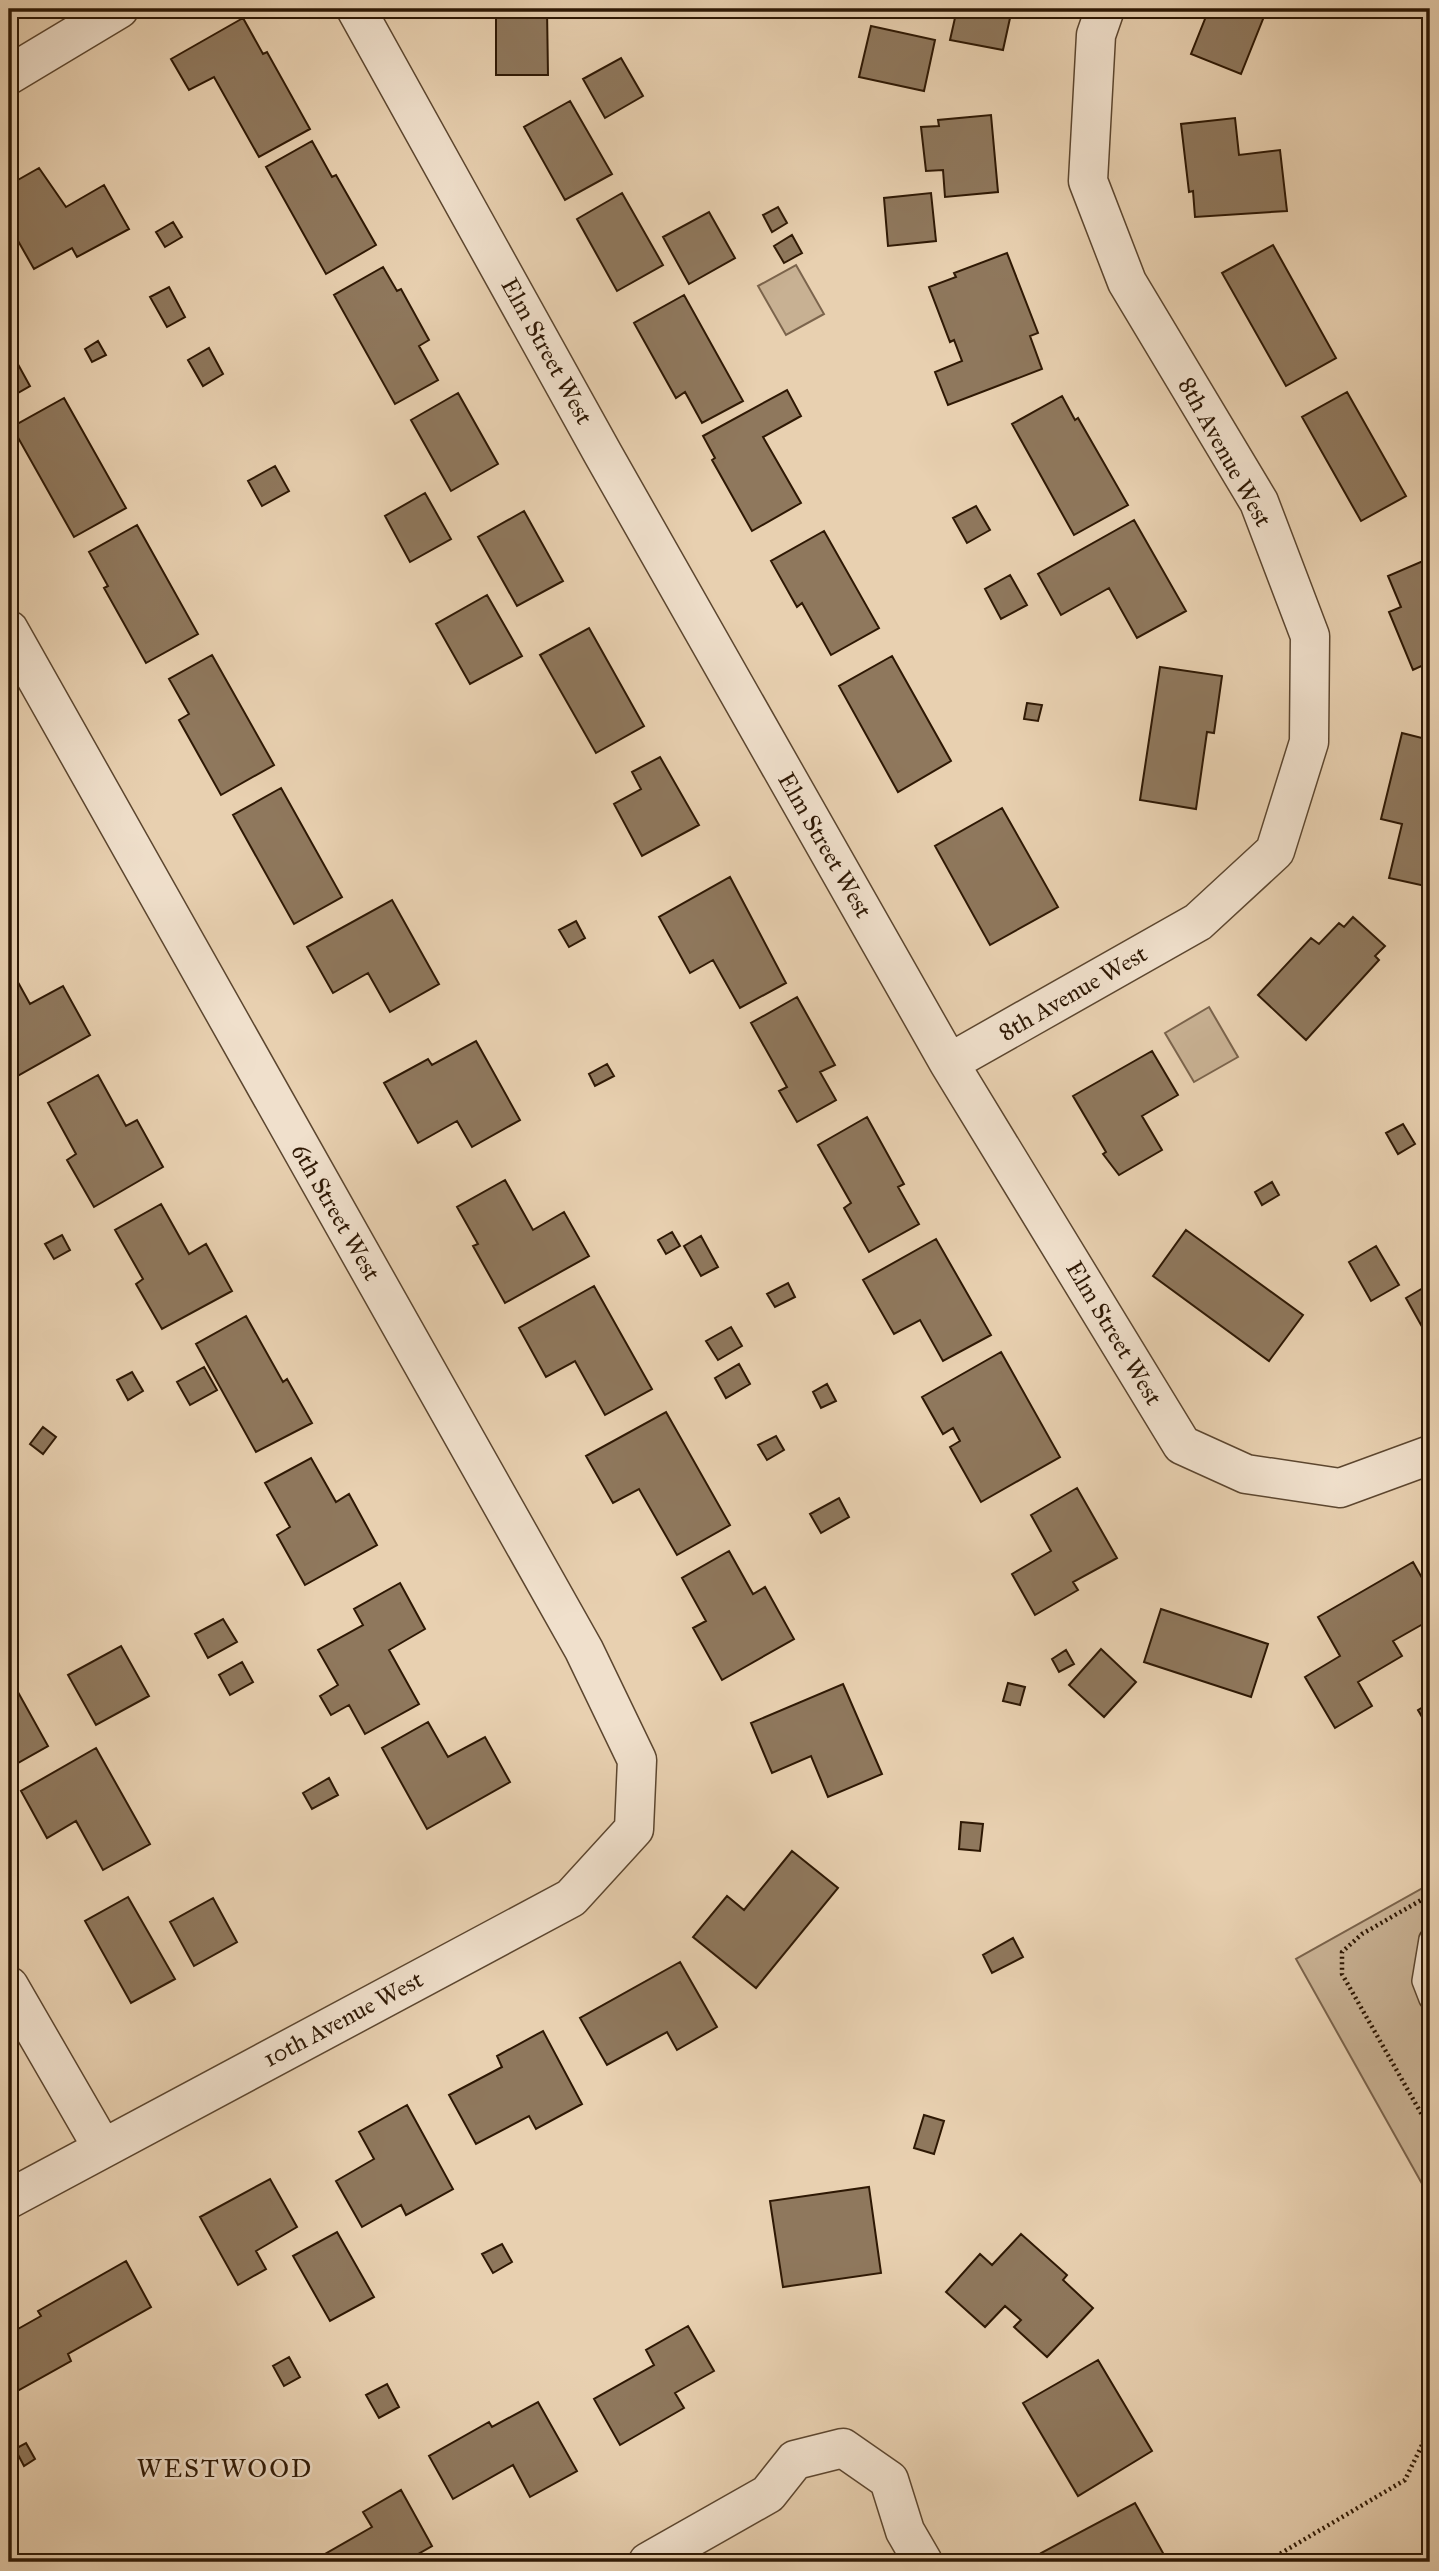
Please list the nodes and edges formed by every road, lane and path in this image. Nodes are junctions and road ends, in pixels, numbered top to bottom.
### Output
1 (119, 9) edge
2 (356, 9) edge
3 (1105, 9) edge
4 (9, 75) edge
5 (9, 630) edge
6 (949, 1063) junction
7 (1430, 1455) edge
8 (635, 1802) joint
9 (1430, 1895) edge
10 (1430, 1939) edge
11 (9, 1986) edge
12 (1430, 1999) edge
13 (1430, 2129) edge
14 (102, 2147) junction
15 (9, 2199) edge
16 (1430, 2340) edge
17 (648, 2562) edge
18 (923, 2562) edge
19 (1266, 2562) edge

1 - 4 street
2 - 6 street, Elm Street West
3 - 6 street, 8th Avenue West
5 - 8 street, 6th Street West
6 - 7 street, Elm Street West
8 - 14 street, 10th Avenue West
9 - 13 path
10 - 12 lane
11 - 14 street
14 - 15 street, 10th Avenue West
16 - 19 path
17 - 18 street

